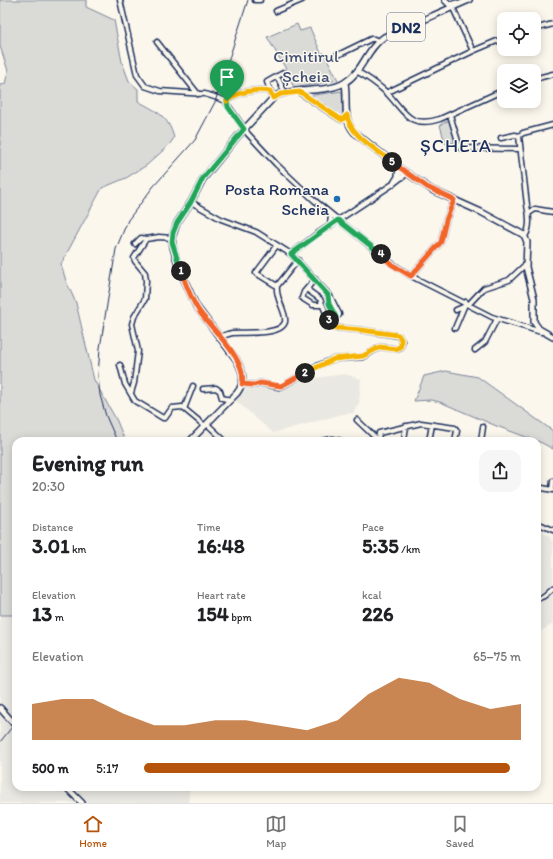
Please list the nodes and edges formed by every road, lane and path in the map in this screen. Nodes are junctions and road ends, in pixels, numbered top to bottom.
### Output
1 (120, 0) edge
2 (255, 0) edge
3 (260, 0) edge
4 (302, 0) edge
5 (446, 1) edge
6 (466, 1) edge
7 (453, 8) junction
8 (276, 11) dead end
9 (435, 14) junction
10 (553, 24) edge
11 (541, 27) edge
12 (378, 41) junction
13 (497, 41) edge
14 (157, 42) dead end
15 (473, 51) junction
16 (336, 56) dead end
17 (358, 72) junction
18 (283, 73) dead end
19 (553, 74) edge
20 (277, 76) junction
21 (541, 78) edge
22 (345, 83) junction
23 (270, 91) junction
24 (300, 92) junction
25 (286, 93) junction
26 (386, 93) junction
27 (497, 93) edge
28 (198, 94) junction
29 (273, 98) junction
30 (227, 101) junction
31 (347, 115) junction
32 (450, 115) junction
33 (553, 125) edge
34 (244, 129) junction
35 (519, 136) junction
36 (501, 138) dead end
37 (520, 149) junction
38 (402, 174) junction
39 (454, 200) junction
40 (191, 202) junction
41 (553, 212) edge
42 (529, 213) junction
43 (331, 214) junction
44 (346, 215) junction
45 (338, 220) junction
46 (330, 226) junction
47 (347, 226) junction
48 (525, 236) junction
49 (172, 238) junction
50 (146, 239) junction
51 (135, 244) dead end
52 (277, 245) junction
53 (291, 254) junction
54 (298, 260) junction
55 (526, 264) junction
56 (411, 276) junction
57 (315, 279) junction
58 (277, 286) junction
59 (308, 288) junction
60 (466, 304) junction
61 (322, 305) junction
62 (456, 310) dead end
63 (497, 319) junction
64 (534, 319) junction
65 (329, 320) junction
66 (455, 328) dead end
67 (530, 328) junction
68 (542, 332) junction
69 (553, 336) edge
70 (220, 337) junction
71 (475, 350) dead end
72 (120, 364) dead end
73 (242, 384) junction
74 (193, 386) dead end
75 (203, 388) dead end
76 (131, 393) junction
77 (230, 400) junction
78 (184, 409) junction
79 (357, 420) dead end
80 (206, 425) junction
81 (432, 425) junction
82 (406, 426) junction
83 (483, 427) dead end
84 (194, 437) edge
85 (221, 437) edge
86 (375, 437) edge
87 (378, 437) edge
88 (405, 437) edge
89 (430, 437) edge
90 (456, 437) edge
91 (482, 437) edge
92 (553, 481) edge
93 (541, 488) edge
94 (552, 490) edge
95 (541, 525) edge
96 (553, 530) edge
97 (553, 588) edge
98 (541, 597) edge
99 (0, 708) edge
100 (12, 722) edge
101 (72, 791) edge
102 (82, 803) edge

1 - 28 street
2 - 3 street
4 - 8 street
5 - 6 main road, DN2
5 - 9 main road, DN2
6 - 7 main road
7 - 9 main road
7 - 15 street
9 - 12 main road, DN2
10 - 11 street
12 - 16 street
12 - 17 main road, DN2
13 - 15 street
14 - 28 street
15 - 26 street
17 - 22 main road, DN2
17 - 26 street
18 - 20 street
19 - 21 street
20 - 23 street
20 - 25 street
22 - 24 main road, DN2
22 - 31 main road
23 - 29 street
23 - 30 street
24 - 25 main road, DN2
24 - 31 street
25 - 29 main road, DN2
26 - 32 street
27 - 32 street
28 - 30 street
29 - 34 main road, DN2
30 - 34 street
31 - 38 main road
32 - 37 street
33 - 35 street
34 - 40 main road, DN2
34 - 43 street
35 - 36 street
35 - 37 street
37 - 42 street
38 - 39 main road
38 - 44 street
39 - 48 main road
39 - 56 street
40 - 49 main road, DN2
40 - 52 street
41 - 42 street
42 - 48 street
43 - 44 street
43 - 45 street
43 - 46 street
44 - 45 street
44 - 47 street
45 - 46 street
45 - 47 street
46 - 53 street
47 - 56 street
48 - 55 main road
49 - 50 street
49 - 70 main road
50 - 51 street
50 - 76 street
52 - 53 street
52 - 58 street
53 - 54 street
54 - 57 street
54 - 58 street
55 - 60 street
55 - 64 main road
56 - 60 street
57 - 59 street
57 - 65 street
58 - 70 street
59 - 61 street
59 - 61 street
60 - 62 street
60 - 63 street
60 - 66 street
61 - 65 street
63 - 67 street
63 - 71 street
64 - 67 street
64 - 68 main road
65 - 73 street
67 - 68 street
68 - 69 main road
70 - 73 main road
72 - 76 street
73 - 77 main road
74 - 78 street
75 - 77 street
76 - 78 street
77 - 80 main road
78 - 80 street
79 - 86 street
80 - 84 main road
80 - 85 street
81 - 82 street
81 - 89 street
81 - 90 street
82 - 87 street
82 - 88 street
83 - 91 street
92 - 94 street
93 - 94 street
95 - 96 street
97 - 98 street
99 - 100 main road
101 - 102 main road

